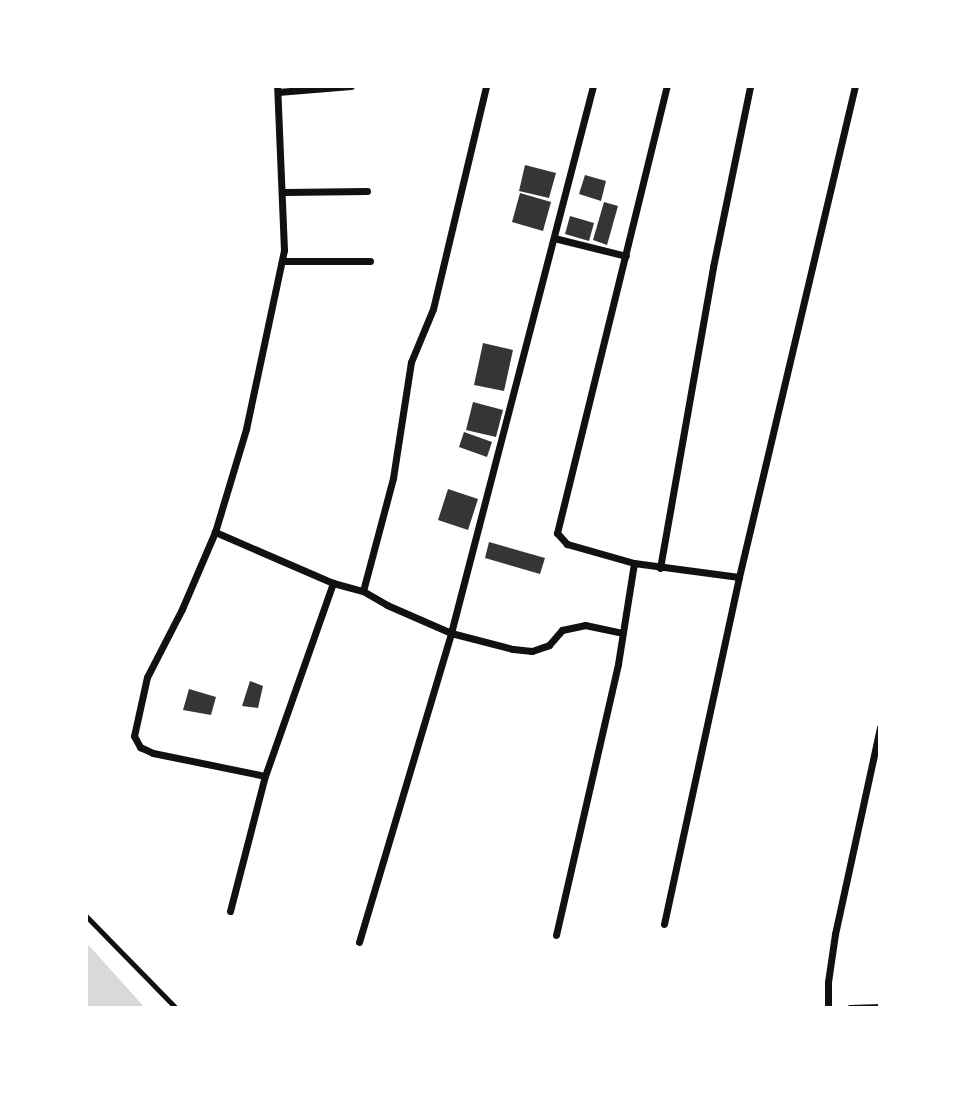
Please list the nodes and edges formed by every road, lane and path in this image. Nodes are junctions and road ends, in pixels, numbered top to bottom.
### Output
1 (351, 86) edge
2 (486, 86) edge
3 (593, 86) edge
4 (667, 86) edge
5 (750, 86) edge
6 (855, 86) edge
7 (277, 89) edge
8 (367, 191) dead end
9 (284, 192) junction
10 (554, 238) junction
11 (626, 256) junction
12 (282, 261) junction
13 (370, 261) dead end
14 (215, 532) junction
15 (634, 563) junction
16 (660, 568) junction
17 (739, 577) junction
18 (334, 583) junction
19 (363, 591) junction
20 (622, 632) junction
21 (452, 633) junction
22 (880, 727) edge
23 (265, 776) junction
24 (230, 911) dead end
25 (86, 916) edge
26 (664, 924) dead end
27 (556, 935) dead end
28 (359, 942) dead end
29 (880, 1007) edge
30 (176, 1008) edge
31 (828, 1008) edge
32 (850, 1008) edge

1 - 7 street
2 - 19 street
3 - 10 street
4 - 11 street
5 - 16 street
6 - 17 street
7 - 9 street
8 - 9 street
9 - 12 street
10 - 11 street
10 - 21 street
11 - 15 street
12 - 13 street
12 - 14 street
14 - 18 street
14 - 23 street
15 - 16 street
15 - 20 street
16 - 17 street
17 - 26 street
18 - 19 street
18 - 23 street
19 - 21 street
20 - 21 street
20 - 27 street
21 - 28 street
22 - 31 street
23 - 24 street
25 - 30 lane
29 - 32 street

